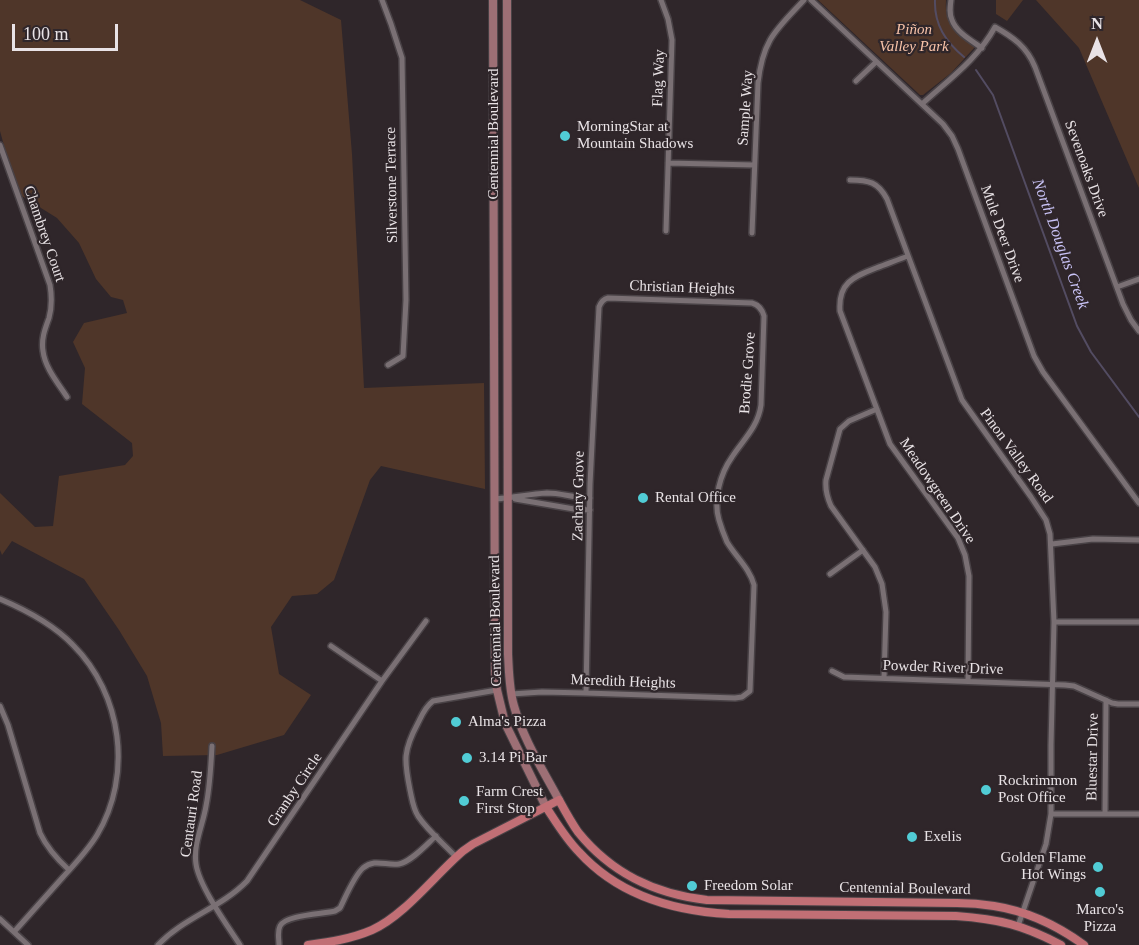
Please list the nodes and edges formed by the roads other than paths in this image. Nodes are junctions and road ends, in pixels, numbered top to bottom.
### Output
1 (382, 0) edge
2 (493, 0) edge
3 (507, 0) edge
4 (661, 0) edge
5 (804, 0) edge
6 (811, 0) edge
7 (951, 0) edge
8 (677, 16) dead end
9 (668, 20) junction
10 (982, 48) junction
11 (876, 62) junction
12 (856, 81) dead end
13 (922, 104) junction
14 (0, 145) edge
15 (668, 163) junction
16 (754, 165) junction
17 (850, 180) dead end
18 (666, 231) dead end
19 (753, 233) dead end
20 (908, 256) junction
21 (1139, 279) edge
22 (1117, 287) junction
23 (602, 300) joint
24 (761, 307) joint
25 (1139, 331) edge
26 (388, 365) dead end
27 (67, 397) dead end
28 (877, 410) junction
29 (508, 498) junction
30 (590, 498) junction
31 (494, 499) junction
32 (1139, 503) edge
33 (590, 510) junction
34 (1139, 540) edge
35 (1052, 544) junction
36 (863, 550) junction
37 (830, 574) dead end
38 (0, 599) edge
39 (426, 621) dead end
40 (1054, 622) junction
41 (1139, 622) edge
42 (331, 646) dead end
43 (832, 671) dead end
44 (884, 678) junction
45 (382, 681) junction
46 (968, 681) junction
47 (1053, 684) junction
48 (497, 690) junction
49 (586, 693) junction
50 (511, 694) junction
51 (735, 698) joint
52 (1106, 700) junction
53 (1139, 704) edge
54 (0, 706) edge
55 (212, 746) dead end
56 (559, 800) junction
57 (546, 807) junction
58 (1051, 814) junction
59 (1105, 814) junction
60 (1139, 814) edge
61 (436, 836) junction
62 (456, 857) junction
63 (69, 870) junction
64 (215, 905) junction
65 (1023, 914) junction
66 (0, 919) edge
67 (1018, 926) junction
68 (14, 932) junction
69 (28, 945) edge
70 (158, 945) edge
71 (240, 945) edge
72 (279, 945) edge
73 (308, 945) edge
74 (1061, 945) edge
75 (1084, 945) edge

1 - 26 street, Silverstone Terrace
2 - 31 main road, Centennial Boulevard
3 - 29 main road, Centennial Boulevard
4 - 9 street, Flag Way
5 - 16 street, Sample Way
6 - 11 street, Mule Deer Drive
7 - 10 street
8 - 9 street
9 - 15 street, Flag Way
10 - 13 street
10 - 22 street, Sevenoaks Drive
11 - 12 street
11 - 13 street, Mule Deer Drive
13 - 32 street, Mule Deer Drive
14 - 27 street, Chambrey Court
15 - 16 street
15 - 18 street, Flag Way
16 - 19 street, Sample Way
17 - 20 street, Pinon Valley Road
20 - 28 street, Meadowgreen Drive
20 - 35 street, Pinon Valley Road
21 - 22 street
22 - 25 street, Sevenoaks Drive
23 - 24 street, Christian Heights
23 - 30 street, Zachary Grove
24 - 51 street, Brodie Grove
28 - 36 street
28 - 46 street, Meadowgreen Drive
29 - 30 street
29 - 31 street
29 - 33 street
29 - 50 main road, Centennial Boulevard
30 - 33 street, Zachary Grove
31 - 48 main road, Centennial Boulevard
33 - 49 street, Zachary Grove
34 - 35 street
35 - 40 street, Pinon Valley Road
36 - 37 street
36 - 44 street
38 - 63 street
39 - 45 street, Granby Circle
40 - 41 street
40 - 47 street, Pinon Valley Road
42 - 45 street
43 - 44 street, Powder River Drive
44 - 46 street, Powder River Drive
45 - 64 street, Granby Circle
46 - 47 street, Powder River Drive
47 - 52 street, Powder River Drive
47 - 58 street, Pinon Valley Road
48 - 57 main road, Centennial Boulevard
48 - 61 street
49 - 50 street, Meredith Heights
49 - 51 street, Meredith Heights
50 - 56 main road, Centennial Boulevard
52 - 53 street, Powder River Drive
52 - 59 street, Bluestar Drive
54 - 63 street
55 - 64 street, Centauri Road
56 - 57 main road
56 - 65 main road, Centennial Boulevard
57 - 62 main road
57 - 67 main road, Centennial Boulevard
58 - 59 street
58 - 65 street, Pinon Valley Road
59 - 60 street
61 - 62 street
61 - 72 street
62 - 73 main road
63 - 68 street
64 - 70 street, Granby Circle
64 - 71 street, Centauri Road
65 - 67 street, Pinon Valley Road
65 - 75 main road, Centennial Boulevard
66 - 68 street
67 - 74 main road, Centennial Boulevard
68 - 69 street

